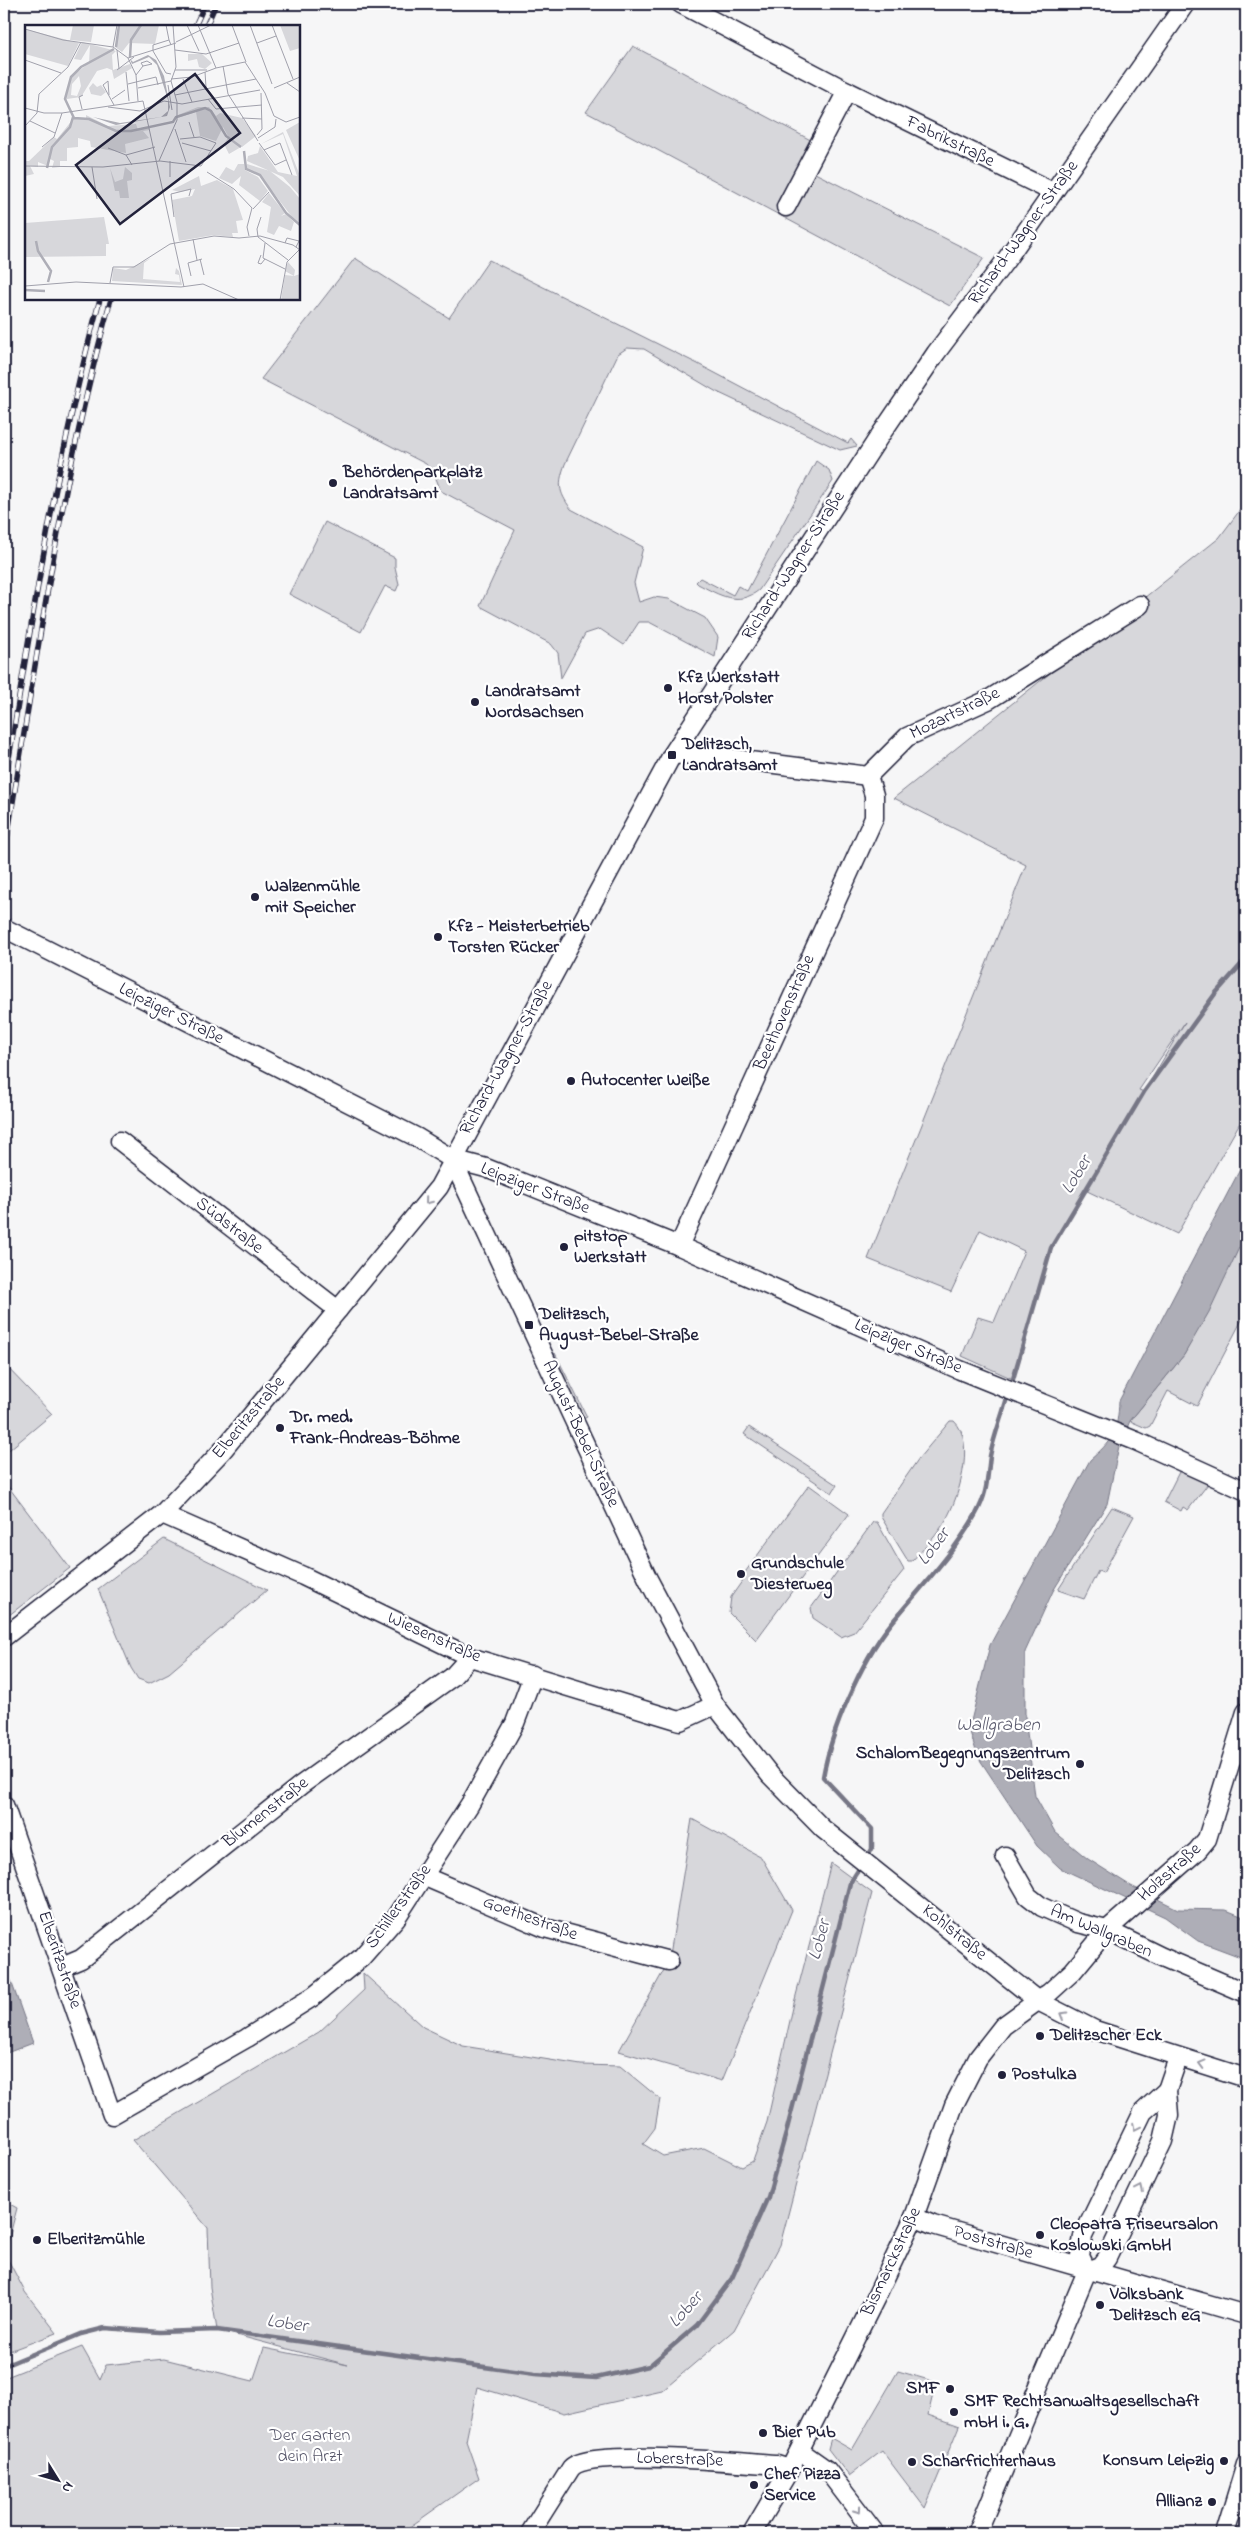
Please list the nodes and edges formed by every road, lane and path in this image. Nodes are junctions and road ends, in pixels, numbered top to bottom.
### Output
1 (681, 4) edge
2 (1185, 4) edge
3 (847, 91) junction
4 (1053, 192) junction
5 (786, 208) dead end
6 (1140, 605) dead end
7 (672, 755) junction
8 (868, 776) junction
9 (4, 928) edge
10 (120, 1142) dead end
11 (452, 1159) junction
12 (679, 1246) junction
13 (338, 1310) junction
14 (1246, 1490) edge
15 (162, 1514) junction
16 (4, 1636) edge
17 (470, 1657) junction
18 (534, 1675) junction
19 (715, 1705) junction
20 (1246, 1712) edge
21 (4, 1805) edge
22 (1005, 1856) dead end
23 (423, 1876) junction
24 (1107, 1930) junction
25 (669, 1961) dead end
26 (62, 1968) junction
27 (1246, 1993) edge
28 (1038, 2001) junction
29 (1178, 2058) junction
30 (1246, 2078) edge
31 (1167, 2090) junction
32 (112, 2115) joint
33 (914, 2217) junction
34 (1086, 2270) junction
35 (1246, 2316) edge
36 (800, 2451) junction
37 (1246, 2464) edge
38 (790, 2469) junction
39 (530, 2533) edge
40 (752, 2533) edge
41 (875, 2533) edge
42 (977, 2533) edge
43 (1225, 2533) edge

1 - 3 street, Fabrikstraße
2 - 4 street, Richard-Wagner-Straße
3 - 4 street, Fabrikstraße
3 - 5 street
4 - 7 street, Richard-Wagner-Straße
6 - 8 street, Mozartstraße
7 - 8 street
7 - 11 street, Richard-Wagner-Straße
8 - 12 street, Beethovenstraße
9 - 11 street, Leipziger Straße
10 - 13 street, Südstraße
11 - 12 street, Leipziger Straße
11 -> 13 street, Elberitzstraße
11 - 19 street, August-Bebel-Straße
12 - 14 street, Leipziger Straße
13 - 15 street, Elberitzstraße
15 - 16 street, Elberitzstraße
15 - 17 street, Wiesenstraße
17 - 18 street, Wiesenstraße
17 - 26 street, Blumenstraße
18 - 19 street, Wiesenstraße
18 - 23 street, Schillerstraße
19 - 28 street, Kohlstraße
20 - 24 street, Holzstraße
21 - 26 street, Elberitzstraße
22 - 24 street, Am Wallgraben
23 - 25 street, Goethestraße
23 - 32 street, Schillerstraße
24 - 27 street, Am Wallgraben
24 - 28 street, Holzstraße
26 - 32 street, Elberitzstraße
29 -> 28 street, Kohlstraße
28 - 33 street, Bismarckstraße
30 -> 29 street, Kohlstraße
29 - 31 street
31 -> 34 street
34 -> 31 street
33 - 34 street, Poststraße
33 - 36 street, Bismarckstraße
34 - 35 street, Poststraße
34 - 42 street
36 - 38 street, Bismarckstraße
36 -> 41 street
37 - 43 street
38 - 39 street, Loberstraße
38 - 40 street, Bismarckstraße

